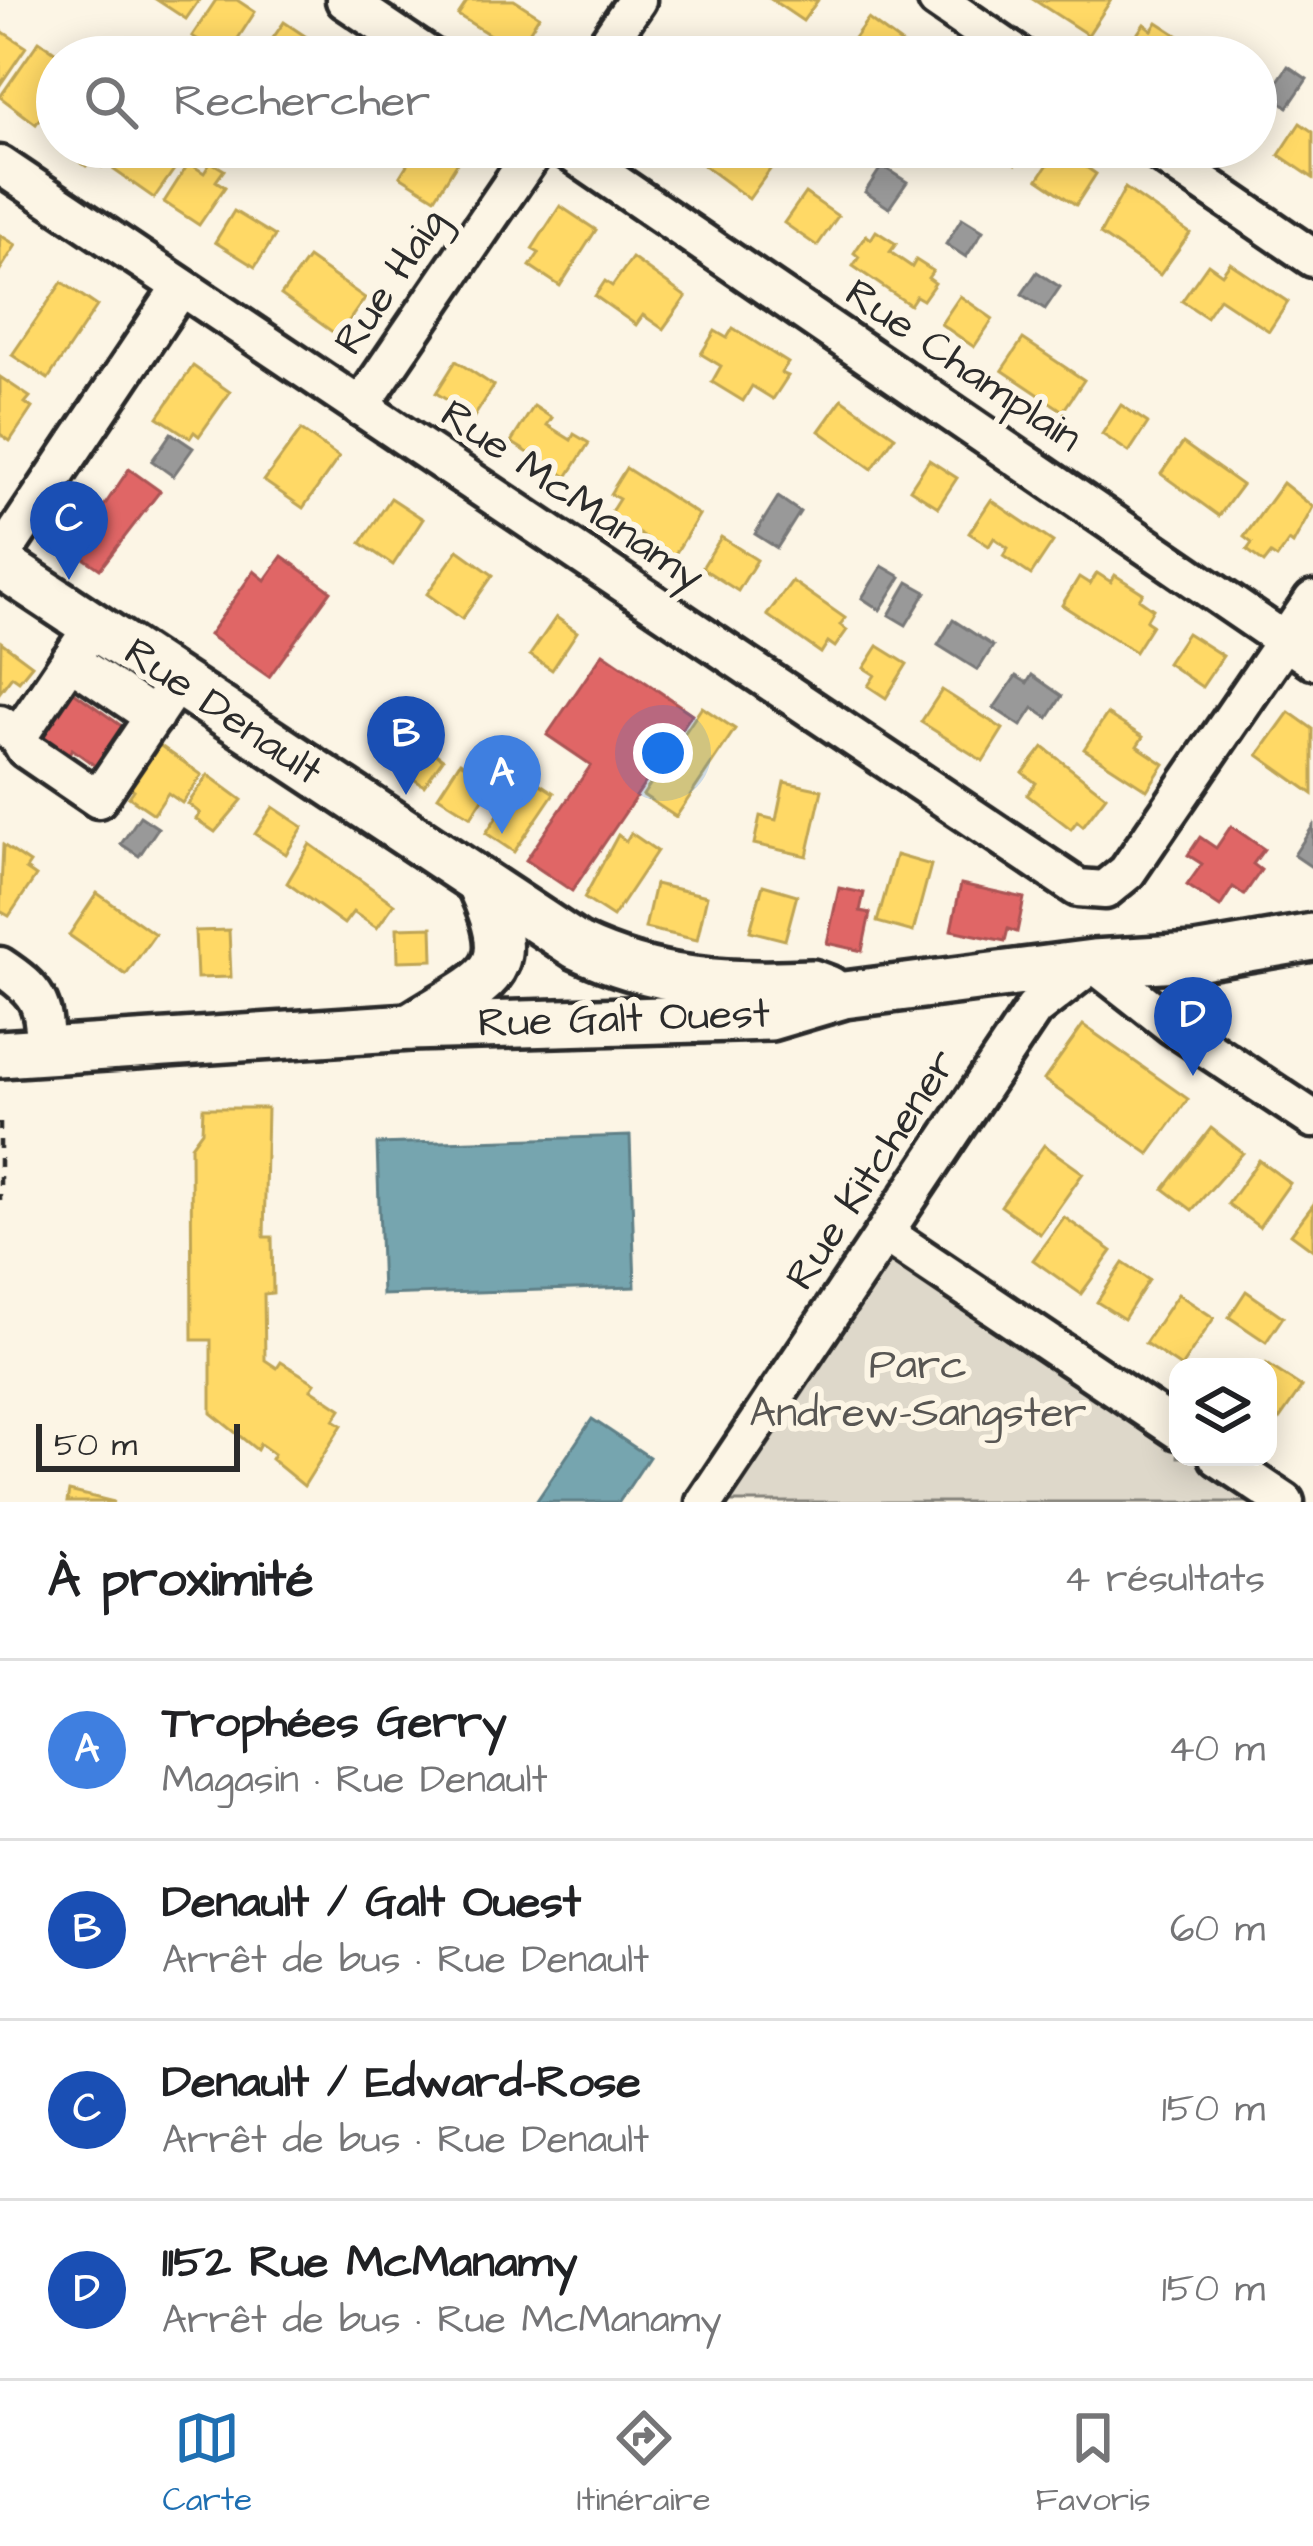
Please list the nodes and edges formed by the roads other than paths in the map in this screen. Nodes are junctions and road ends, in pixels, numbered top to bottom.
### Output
1 (345, 0) edge
2 (637, 0) edge
3 (937, 0) edge
4 (399, 36) edge
5 (612, 36) edge
6 (989, 36) edge
7 (0, 165) edge
8 (523, 168) edge
9 (593, 168) edge
10 (1182, 168) edge
11 (1313, 258) edge
12 (181, 287) junction
13 (360, 407) junction
14 (0, 561) edge
15 (1313, 600) edge
16 (82, 643) junction
17 (1299, 650) edge
18 (165, 699) junction
19 (9, 730) edge
20 (478, 882) junction
21 (1313, 937) edge
22 (1093, 962) junction
23 (0, 966) edge
24 (844, 995) junction
25 (410, 1027) junction
26 (22, 1051) edge
27 (1313, 1119) edge
28 (886, 1234) junction
29 (1169, 1424) edge
30 (1231, 1466) edge
31 (705, 1502) edge
32 (1285, 1502) edge

1 - 4 street
2 - 5 street
3 - 6 street
7 - 12 street, Rue McManamy
8 - 13 street, Rue Haig
9 - 17 street, Rue Champlain
10 - 11 street
12 - 13 street, Rue McManamy
12 - 14 street
13 - 17 street, Rue McManamy
14 - 16 main road, Rue Denault
15 - 17 street
16 - 18 main road, Rue Denault
16 - 19 street
18 - 19 street
18 - 20 main road, Rue Denault
20 - 24 main road, Rue Denault
20 - 25 main road
21 - 22 main road, Rue Galt Ouest
22 - 24 main road, Rue Galt Ouest
22 - 27 street
22 - 28 street, Rue Kitchener
23 - 26 street
24 - 25 main road, Rue Galt Ouest
25 - 26 main road, Rue Galt Ouest
28 - 29 street
28 - 31 street, Rue Kitchener
30 - 32 street

